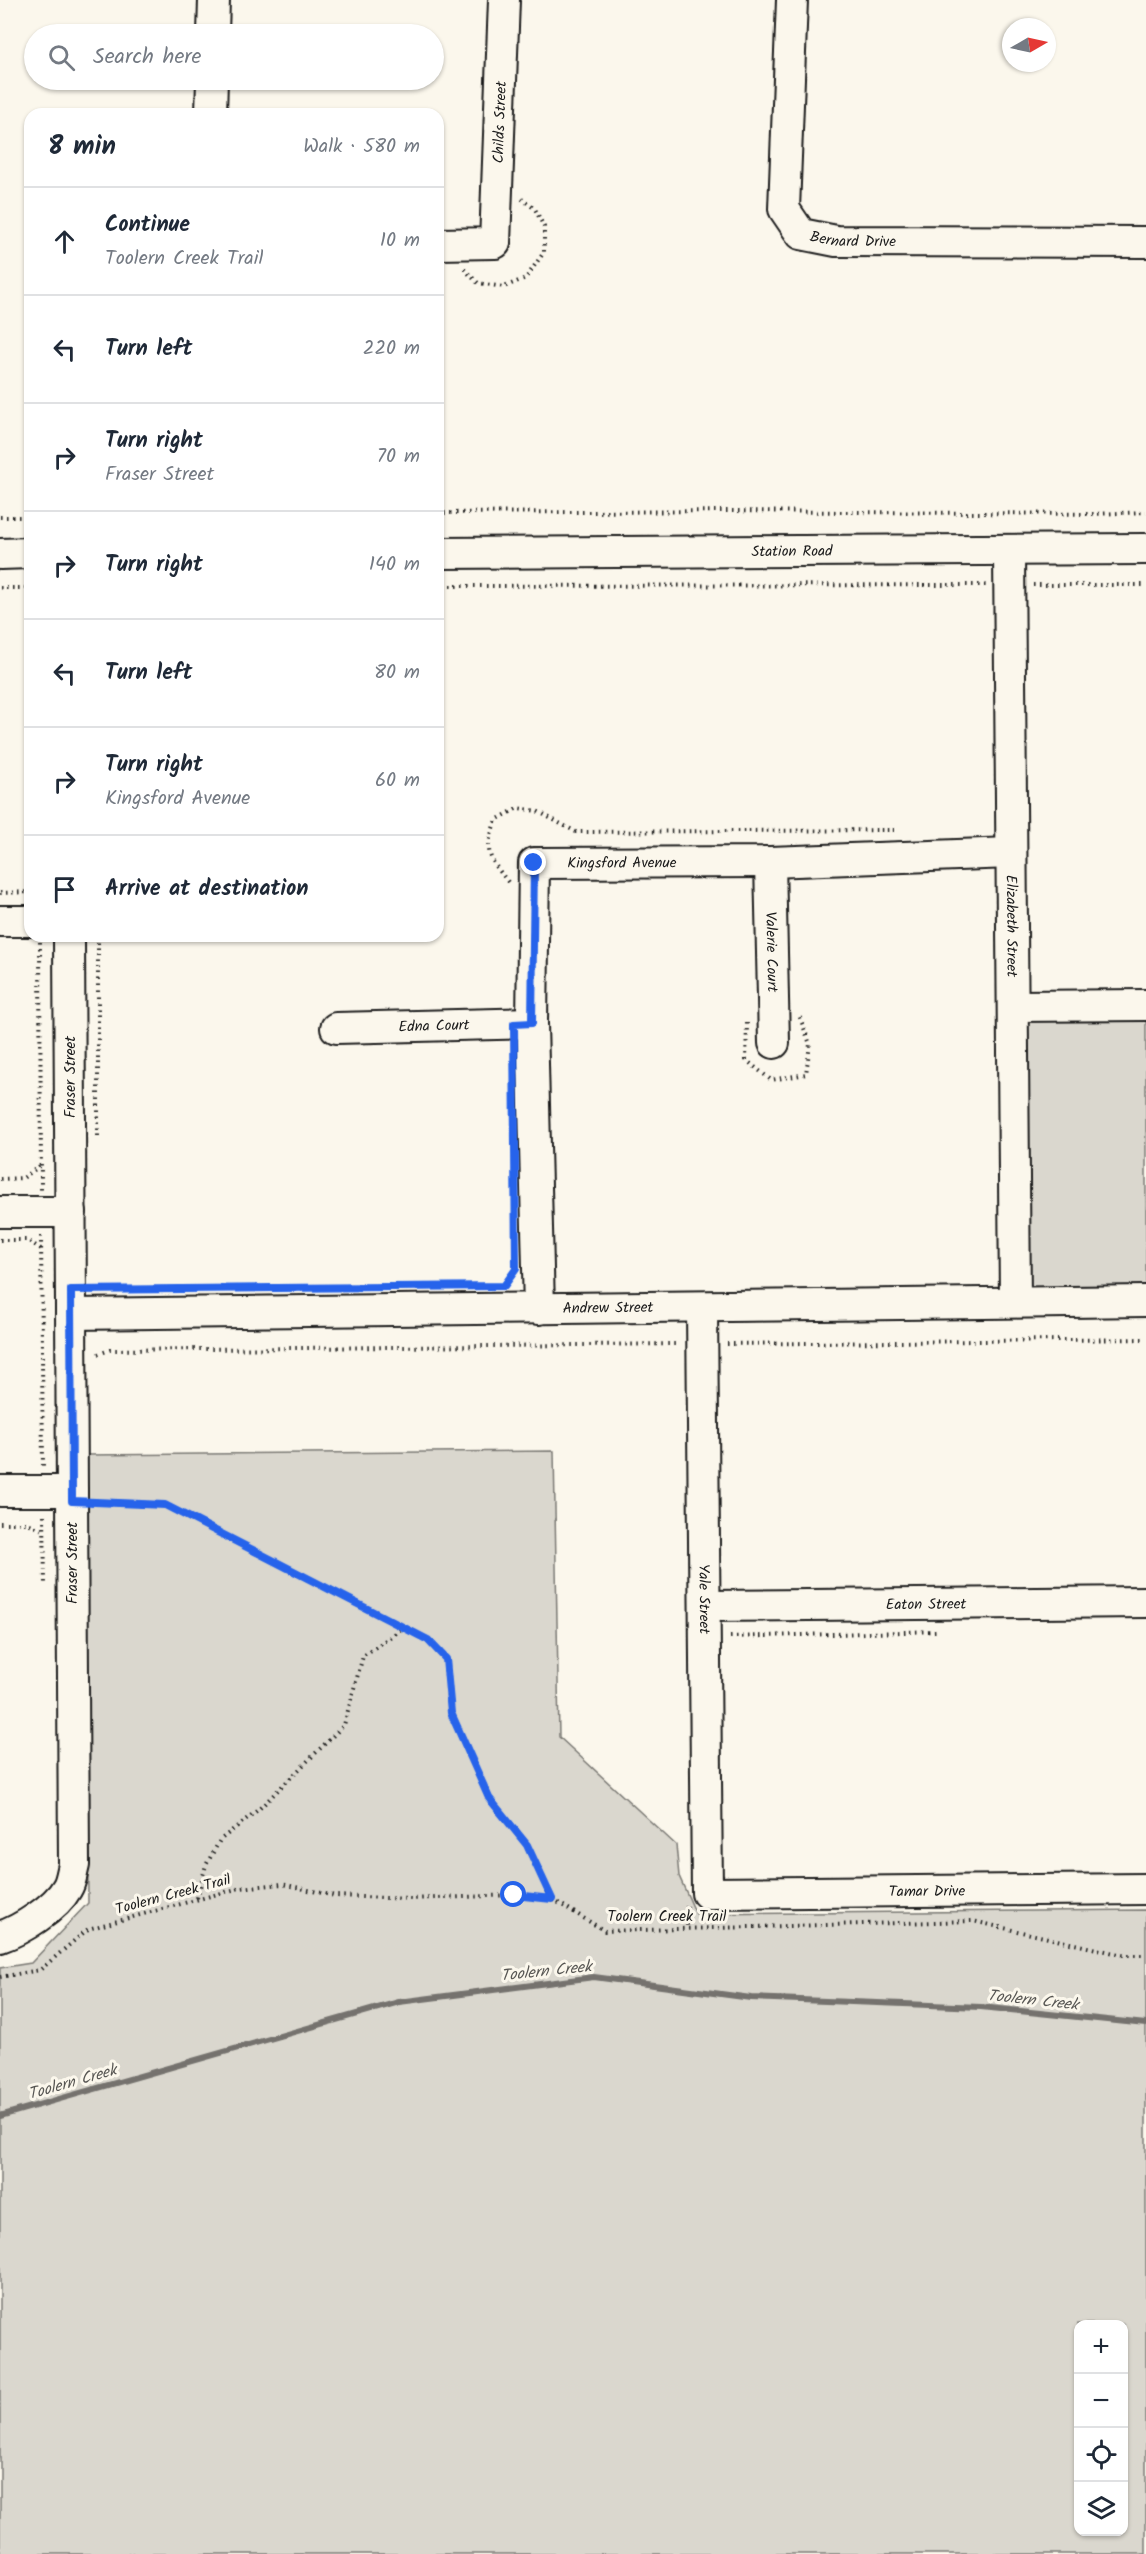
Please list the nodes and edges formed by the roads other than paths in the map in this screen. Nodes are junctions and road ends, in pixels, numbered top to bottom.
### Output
1 (214, 0) edge
2 (504, 0) edge
3 (792, 0) edge
4 (213, 24) edge
5 (211, 90) edge
6 (210, 108) edge
7 (1146, 242) edge
8 (444, 244) edge
9 (1146, 549) edge
10 (1009, 551) junction
11 (24, 553) edge
12 (444, 553) edge
13 (0, 554) edge
14 (1011, 853) junction
15 (770, 862) junction
16 (0, 921) edge
17 (24, 921) edge
18 (69, 942) edge
19 (1146, 1005) edge
20 (1014, 1006) junction
21 (532, 1023) junction
22 (336, 1028) dead end
23 (774, 1043) dead end
24 (0, 1212) edge
25 (71, 1212) junction
26 (1146, 1301) edge
27 (71, 1302) junction
28 (1015, 1302) junction
29 (702, 1307) junction
30 (539, 1309) junction
31 (0, 1491) edge
32 (62, 1494) junction
33 (1146, 1602) edge
34 (714, 1606) junction
35 (1146, 1889) edge
36 (707, 1893) joint
37 (0, 1937) edge

1 - 4 street
2 - 8 street, Childs Street
3 - 7 street, Bernard Drive
5 - 6 street
9 - 10 street, Station Road
10 - 12 street, Station Road
10 - 14 street, Elizabeth Street
11 - 13 street
14 - 15 street, Kingsford Avenue
14 - 20 street, Elizabeth Street
15 - 21 street, Kingsford Avenue
15 - 23 street, Valerie Court
16 - 17 street
18 - 25 street, Fraser Street
19 - 20 street
20 - 28 street, Elizabeth Street
21 - 22 street, Edna Court
21 - 30 street, Kingsford Avenue
24 - 25 street
25 - 27 street, Fraser Street
26 - 28 street, Andrew Street
27 - 30 street, Andrew Street
27 - 32 street, Fraser Street
28 - 29 street, Andrew Street
29 - 30 street, Andrew Street
29 - 34 street, Yale Street
31 - 32 street
32 - 37 street, Fraser Street
33 - 34 street, Eaton Street
34 - 36 street, Yale Street
35 - 36 street, Tamar Drive

